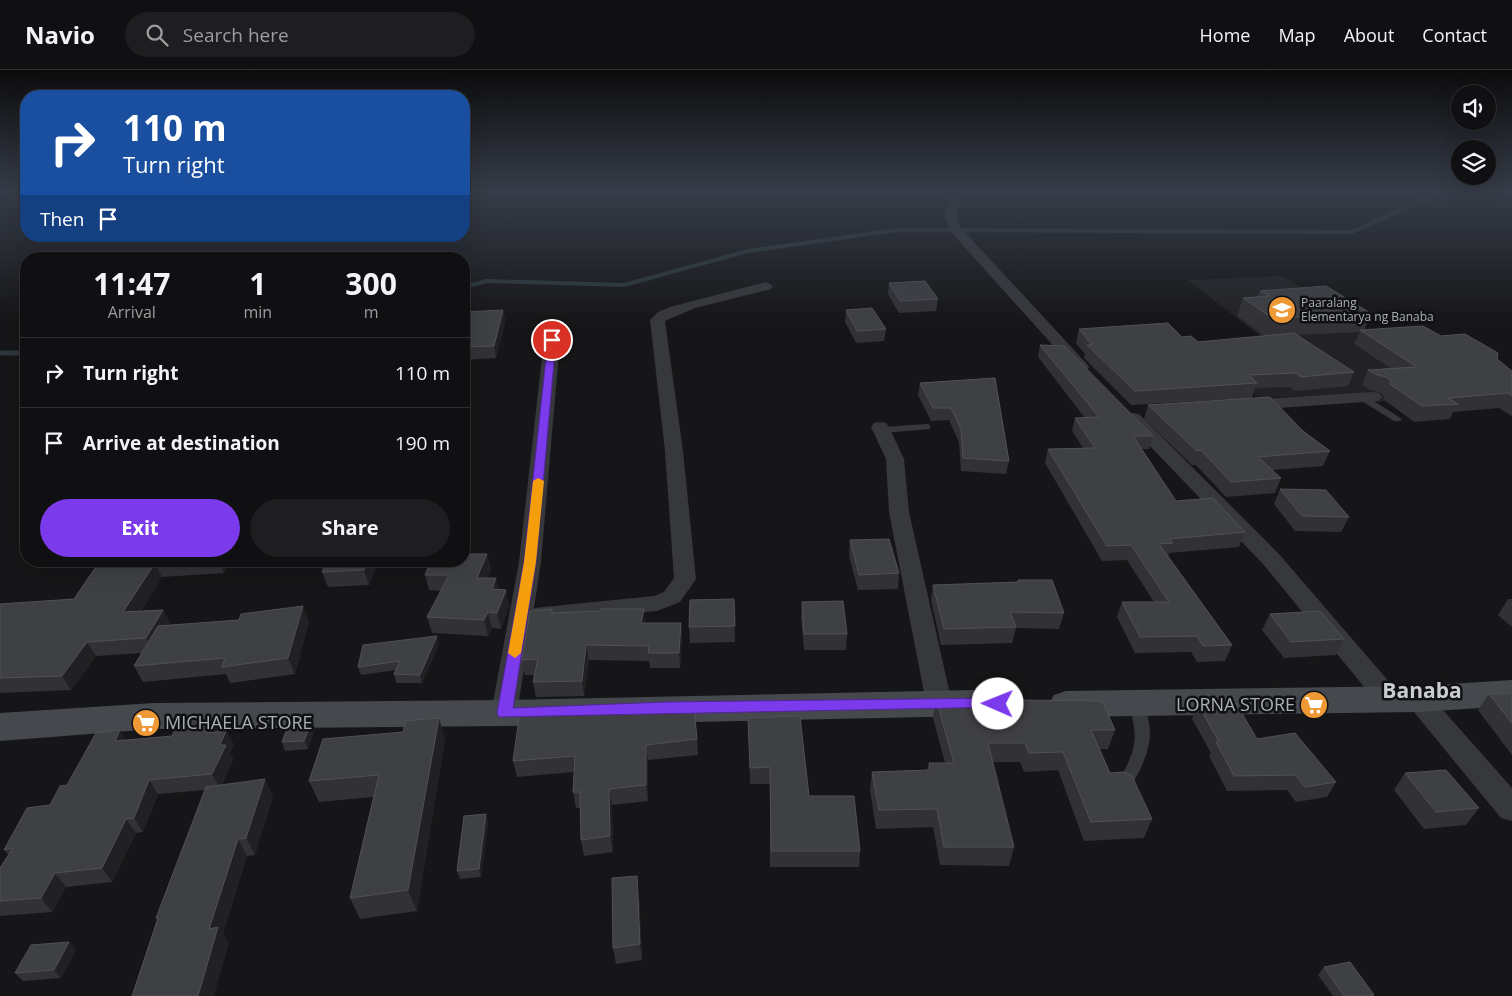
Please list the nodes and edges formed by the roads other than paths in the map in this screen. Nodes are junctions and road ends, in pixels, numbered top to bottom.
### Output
1 (962, 235) edge
2 (766, 286) dead end
3 (552, 340) dead end
4 (1092, 378) edge
5 (1368, 398) joint
6 (1226, 406) edge
7 (1132, 410) dead end
8 (1397, 419) dead end
9 (927, 426) dead end
10 (881, 428) joint
11 (521, 617) junction
12 (1512, 693) edge
13 (1403, 699) junction
14 (939, 703) junction
15 (1136, 704) junction
16 (504, 713) junction
17 (0, 727) edge
18 (1124, 787) edge
19 (1512, 809) edge

1 - 4 street
2 - 11 street
3 - 11 street
5 - 6 street
5 - 8 lane
7 - 13 street
9 - 10 lane
10 - 14 street
11 - 16 street
12 - 13 street
13 - 15 street
13 - 19 street
14 - 15 street
14 - 16 street
15 - 18 lane
16 - 17 street

